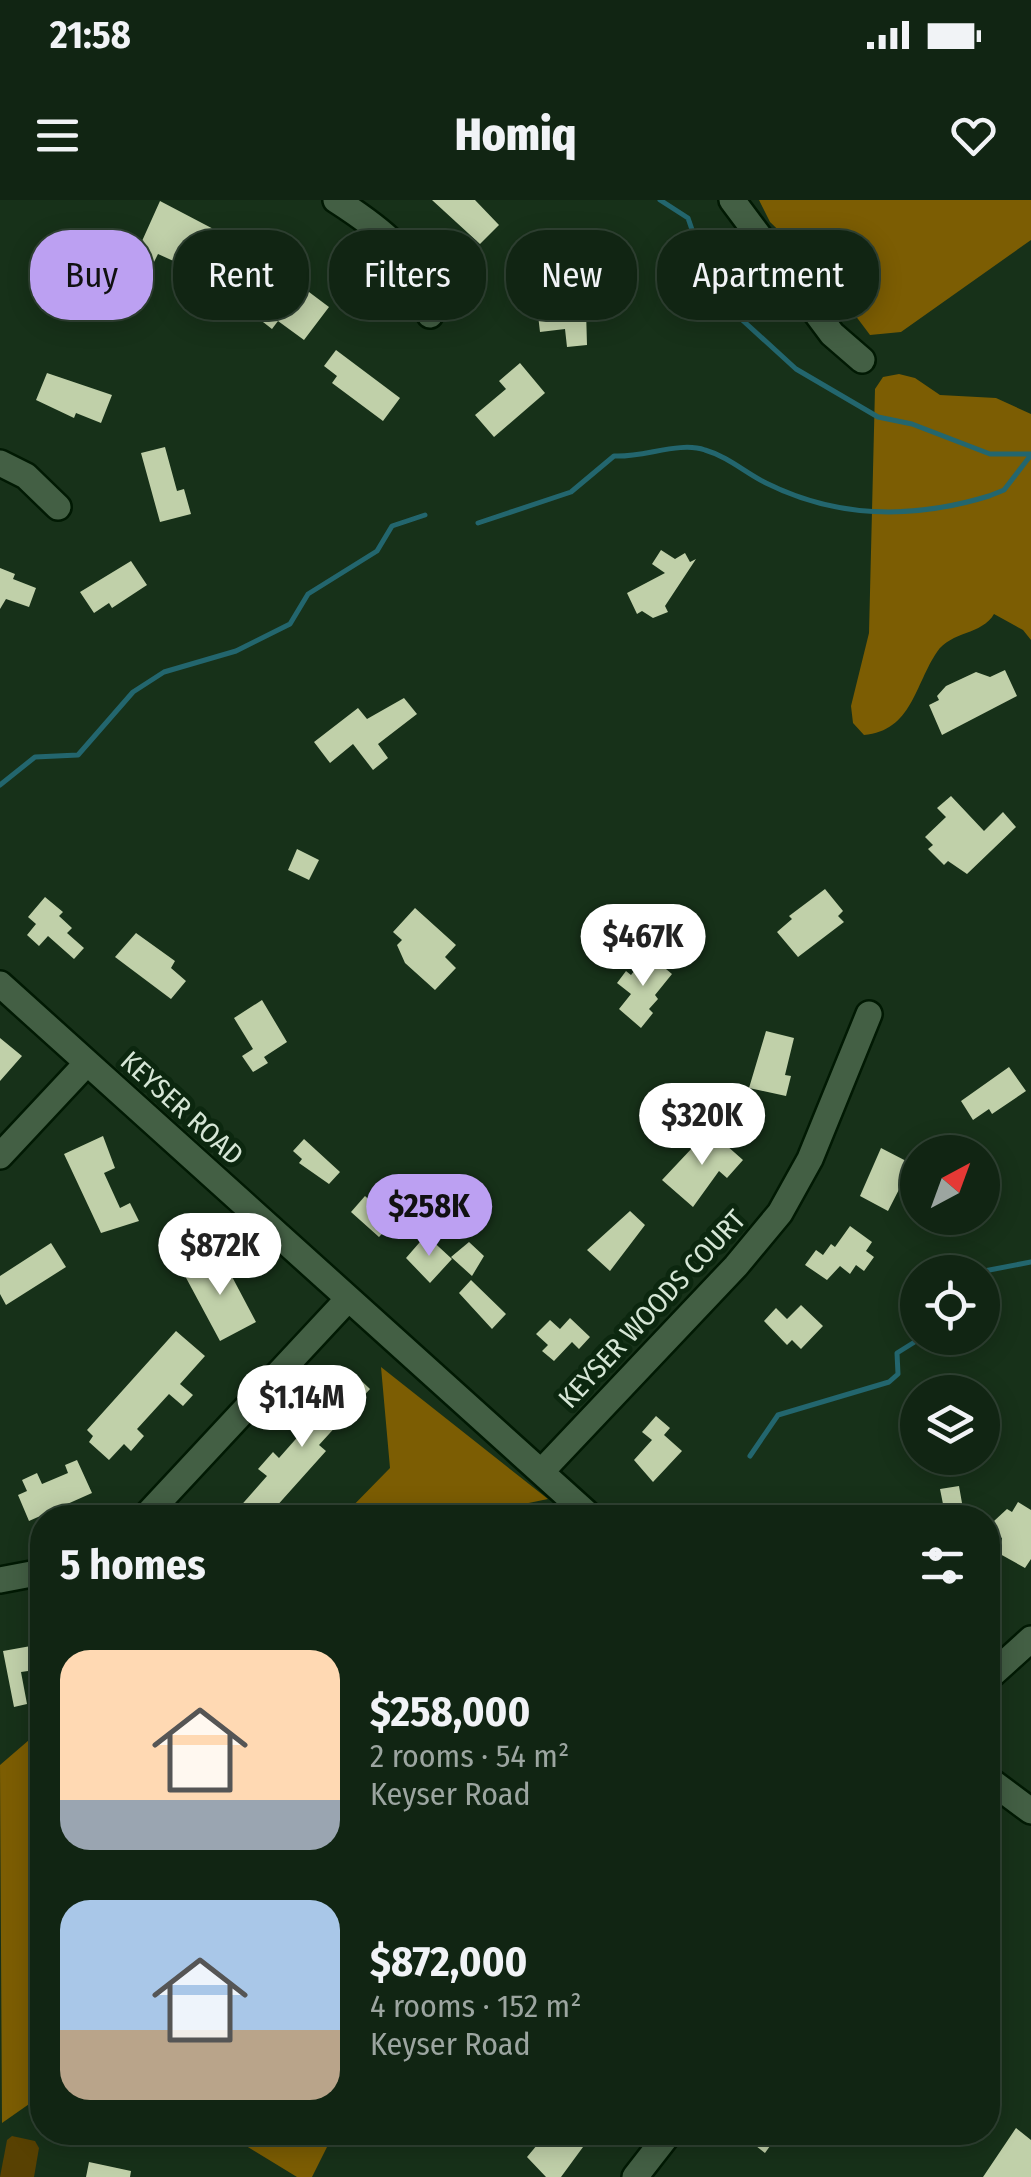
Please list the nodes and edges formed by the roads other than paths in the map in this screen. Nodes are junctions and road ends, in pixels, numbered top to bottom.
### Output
1 (336, 200) edge
2 (732, 200) edge
3 (373, 230) edge
4 (862, 360) dead end
5 (0, 463) edge
6 (58, 507) dead end
7 (0, 984) edge
8 (869, 1014) dead end
9 (87, 1063) junction
10 (0, 1156) edge
11 (348, 1299) junction
12 (542, 1472) junction
13 (156, 1505) edge
14 (578, 1505) edge
15 (30, 1574) edge
16 (0, 1580) edge
17 (1031, 1639) edge
18 (1000, 1667) edge
19 (1000, 1788) edge
20 (1031, 1812) edge
21 (660, 2145) edge
22 (636, 2177) edge

1 - 3 street
2 - 4 street
5 - 6 street
7 - 9 street, KEYSER ROAD
8 - 12 street, KEYSER WOODS COURT
9 - 10 street
9 - 11 street, KEYSER ROAD
11 - 12 street, KEYSER ROAD
11 - 13 street
12 - 14 street, KEYSER ROAD
15 - 16 street
17 - 18 street
19 - 20 street
21 - 22 street

